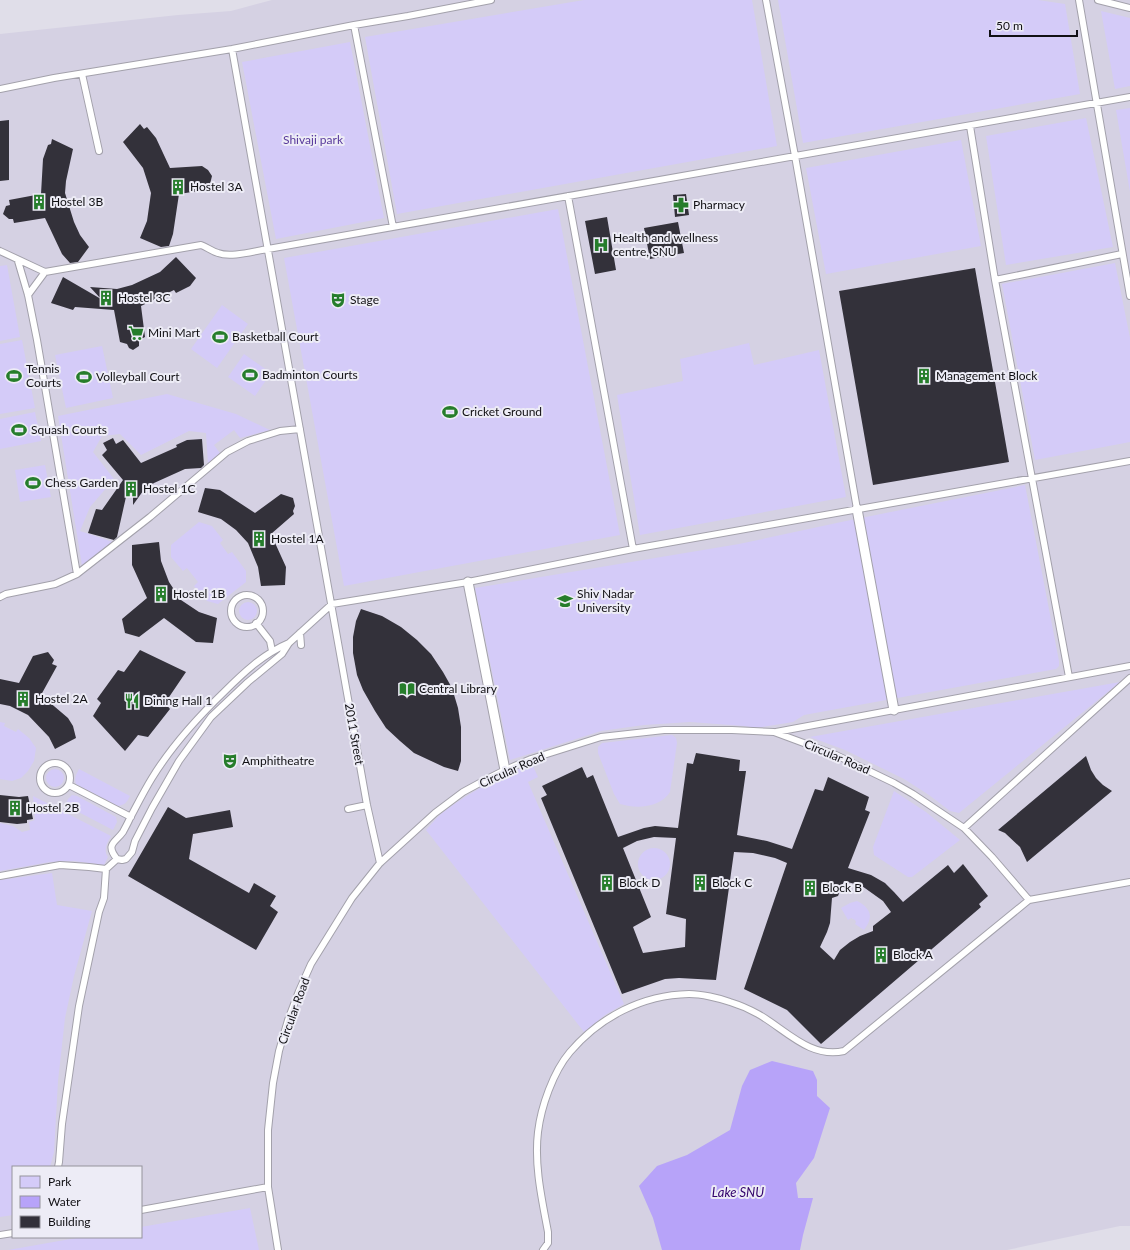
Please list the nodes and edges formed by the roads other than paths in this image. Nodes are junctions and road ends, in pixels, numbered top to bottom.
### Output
1 (491, 0) edge
2 (766, 0) edge
3 (1079, 0) edge
4 (1098, 0) edge
5 (1130, 8) edge
6 (354, 25) junction
7 (232, 49) junction
8 (82, 74) junction
9 (0, 89) edge
10 (1130, 98) edge
11 (1096, 104) junction
12 (970, 126) junction
13 (99, 151) dead end
14 (795, 156) junction
15 (568, 196) junction
16 (393, 227) junction
17 (268, 249) junction
18 (0, 251) edge
19 (1122, 254) junction
20 (18, 261) junction
21 (46, 272) junction
22 (995, 280) junction
23 (28, 295) junction
24 (1130, 296) edge
25 (300, 429) junction
26 (1130, 461) edge
27 (1032, 479) junction
28 (857, 509) junction
29 (633, 549) junction
30 (77, 574) junction
31 (468, 582) junction
32 (0, 597) edge
33 (332, 604) junction
34 (256, 623) junction
35 (300, 633) junction
36 (289, 643) junction
37 (302, 646) dead end
38 (272, 651) junction
39 (1130, 666) edge
40 (1069, 677) junction
41 (1130, 678) edge
42 (894, 710) junction
43 (774, 732) junction
44 (505, 770) junction
45 (69, 785) junction
46 (367, 805) junction
47 (348, 809) dead end
48 (131, 817) junction
49 (964, 828) junction
50 (116, 859) junction
51 (380, 863) junction
52 (106, 869) junction
53 (0, 876) edge
54 (1130, 882) edge
55 (1029, 900) junction
56 (58, 1166) edge
57 (268, 1186) junction
58 (142, 1210) edge
59 (12, 1233) edge
60 (0, 1235) edge
61 (278, 1250) edge
62 (543, 1250) edge

1 - 6 lane
2 - 14 lane
3 - 11 lane
4 - 5 lane
6 - 7 lane
6 - 16 lane
7 - 8 lane
7 - 17 lane, 2011 Street
8 - 9 lane
8 - 13 lane
10 - 11 lane
11 - 12 lane
11 - 19 lane
12 - 14 lane
12 - 22 lane
14 - 15 lane
14 - 28 lane
15 - 16 lane
15 - 29 lane
16 - 17 lane
17 - 21 lane
17 - 25 lane, 2011 Street
18 - 20 lane
19 - 22 lane
19 - 24 lane
20 - 21 lane
20 - 23 lane
21 - 23 lane
22 - 27 lane
23 - 30 lane
25 - 30 lane
25 - 33 lane, 2011 Street
26 - 27 lane
27 - 28 lane
27 - 40 lane
28 - 29 lane
28 - 42 street
29 - 31 lane
30 - 32 lane
31 - 33 lane
31 - 44 street
33 - 35 lane
33 - 46 lane, 2011 Street
34 - 34 lane
34 - 38 lane
35 - 36 lane
35 - 37 lane
36 - 38 lane
36 - 50 lane
38 - 48 lane
39 - 40 lane
40 - 42 lane
41 - 49 lane
42 - 43 lane
43 - 44 lane, Circular Road
43 - 49 lane, Circular Road
44 - 51 lane, Circular Road
45 - 45 lane
45 - 48 lane
46 - 47 lane
46 - 51 lane, 2011 Street
48 - 50 lane
49 - 55 lane, Circular Road
50 - 52 lane
51 - 57 lane, Circular Road
52 - 53 lane
52 - 56 lane
54 - 55 lane
55 - 62 lane
57 - 58 lane
57 - 61 lane, Circular Road
59 - 60 lane

